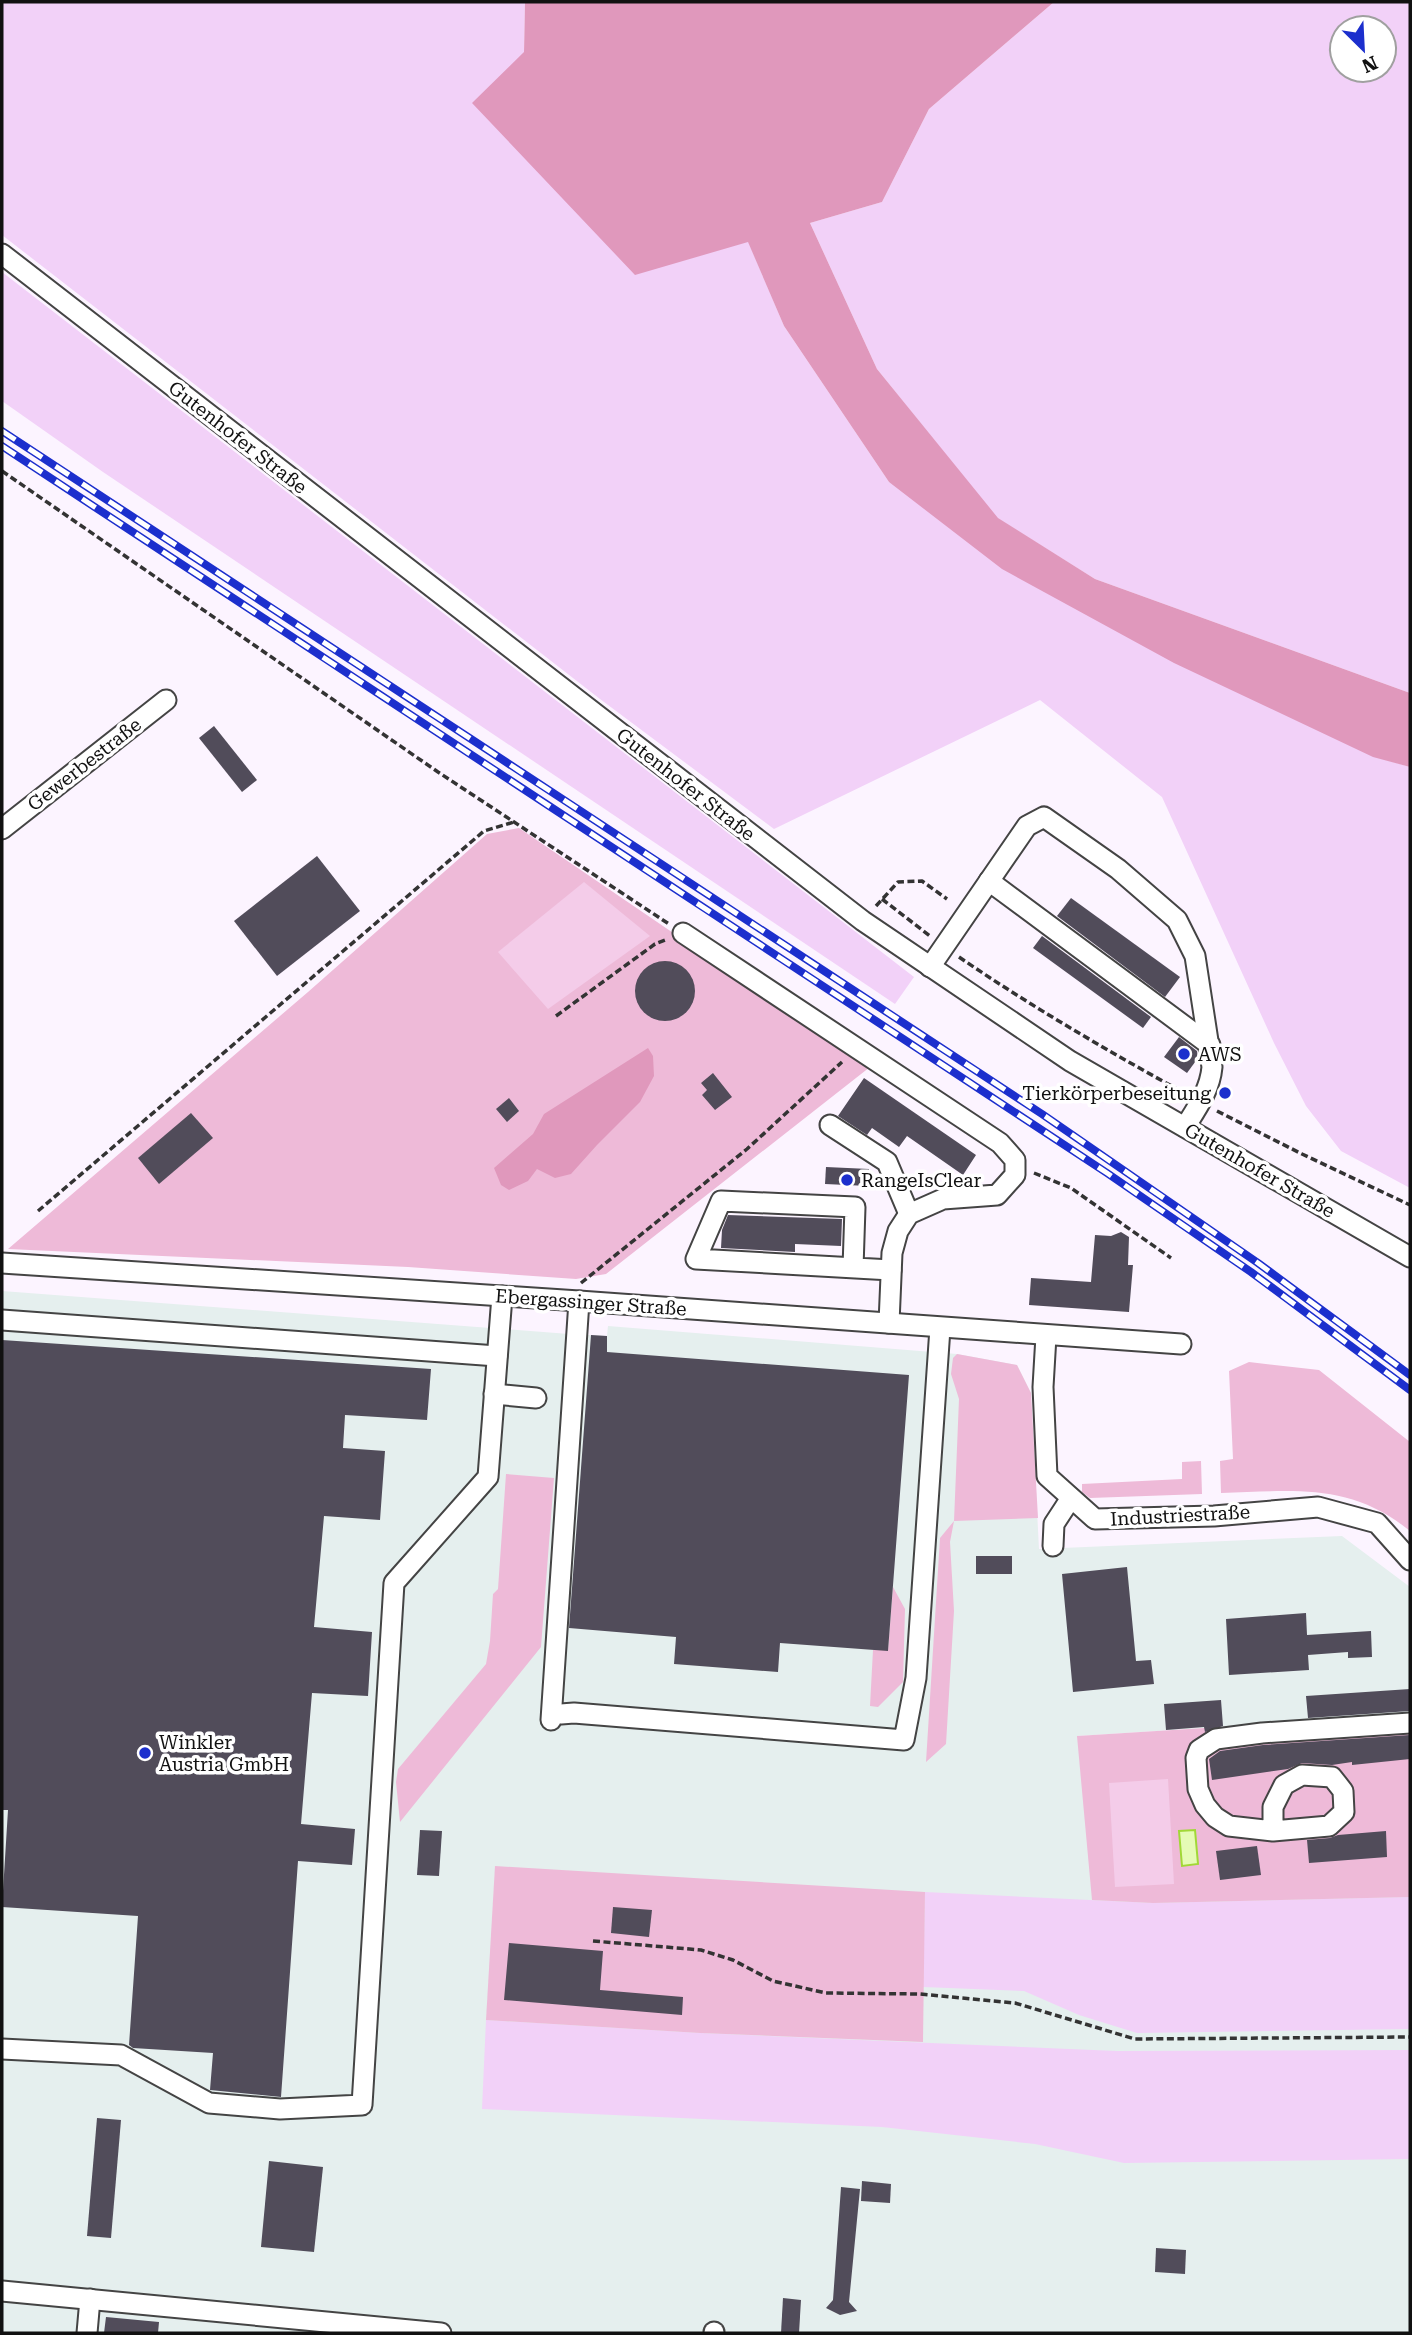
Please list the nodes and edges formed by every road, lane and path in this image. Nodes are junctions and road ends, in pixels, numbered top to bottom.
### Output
1 (2, 254) edge
2 (2, 471) edge
3 (166, 700) dead end
4 (514, 822) junction
5 (2, 829) edge
6 (989, 881) junction
7 (947, 898) dead end
8 (882, 899) junction
9 (863, 921) junction
10 (682, 933) junction
11 (943, 946) junction
12 (930, 967) junction
13 (556, 1016) dead end
14 (1210, 1045) junction
15 (857, 1048) junction
16 (1201, 1102) junction
17 (830, 1125) dead end
18 (1185, 1127) junction
19 (1015, 1175) junction
20 (1410, 1205) edge
21 (38, 1211) dead end
22 (909, 1214) junction
23 (1410, 1257) edge
24 (1171, 1258) dead end
25 (2, 1264) edge
26 (853, 1268) junction
27 (891, 1270) junction
28 (502, 1296) junction
29 (579, 1301) junction
30 (2, 1320) edge
31 (889, 1323) junction
32 (940, 1328) junction
33 (1046, 1336) junction
34 (1181, 1345) dead end
35 (497, 1356) junction
36 (494, 1394) junction
37 (536, 1398) dead end
38 (1071, 1498) junction
39 (1054, 1546) dead end
40 (1410, 1560) edge
41 (1410, 1723) edge
42 (1273, 1830) dead end
43 (593, 1941) dead end
44 (1410, 2037) edge
45 (2, 2049) edge
46 (2, 2291) edge
47 (90, 2299) junction
48 (336, 2329) edge
49 (87, 2333) edge
50 (441, 2333) edge

1 - 9 street, Gutenhofer Straße
2 - 4 path
3 - 5 street, Gewerbestraße
4 - 10 path
4 - 21 path
6 - 11 street
6 - 14 street
6 - 14 street
7 - 8 path
8 - 9 path
8 - 11 path
9 - 12 street, Gutenhofer Straße
10 - 13 path
10 - 15 street
11 - 12 street
11 - 16 path
12 - 18 street, Gutenhofer Straße
14 - 16 street
15 - 19 street
15 - 29 path
16 - 18 street
16 - 20 path
17 - 22 street
18 - 23 street, Gutenhofer Straße
19 - 22 street
19 - 24 path
22 - 27 street
25 - 28 street, Ebergassinger Straße
26 - 26 street
26 - 27 street
27 - 31 street
28 - 29 street, Ebergassinger Straße
28 - 35 street
29 - 31 street, Ebergassinger Straße
29 - 32 street
30 - 35 street
31 - 32 street, Ebergassinger Straße
32 - 33 street, Ebergassinger Straße
33 - 34 street, Ebergassinger Straße
33 - 38 street, Industriestraße
35 - 36 street
36 - 37 street
36 - 45 street
38 - 39 street
38 - 40 street, Industriestraße
41 - 42 street
43 - 44 path
46 - 47 street
47 - 48 street
47 - 49 street
48 - 50 street

